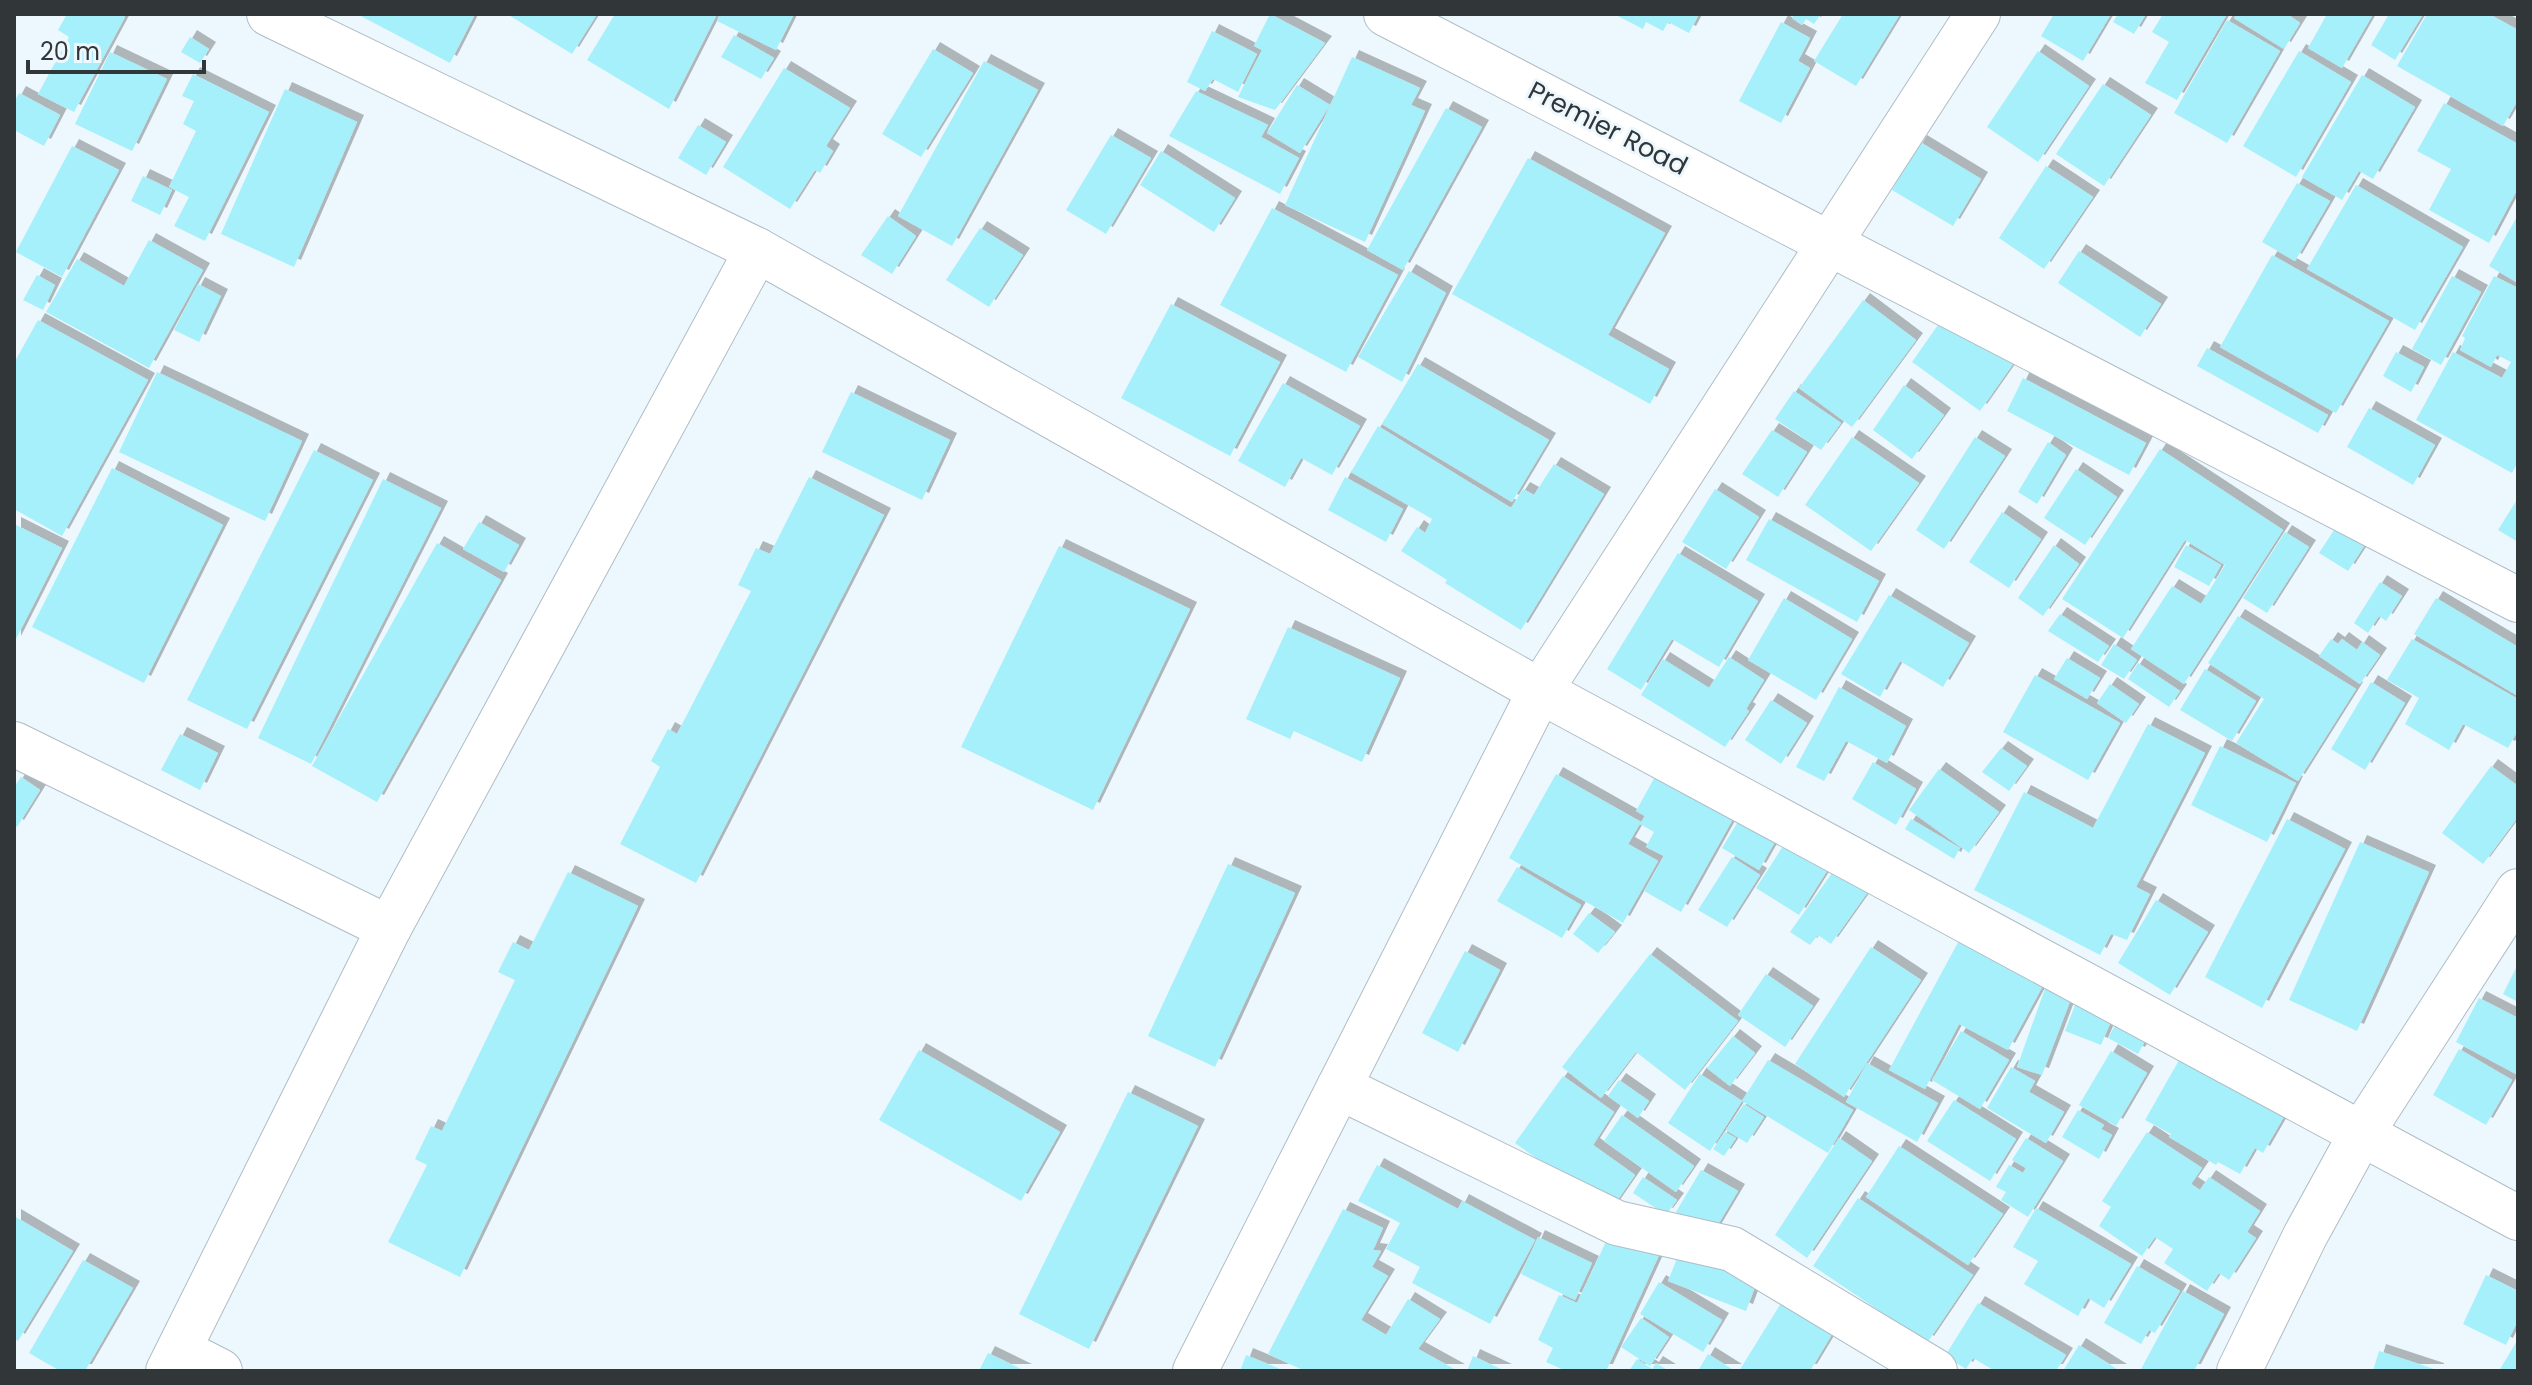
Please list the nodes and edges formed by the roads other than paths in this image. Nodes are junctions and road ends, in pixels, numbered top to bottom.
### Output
1 (269, 14) edge
2 (1386, 14) edge
3 (1978, 14) edge
4 (1830, 243) junction
5 (757, 250) junction
6 (2518, 600) edge
7 (1540, 691) junction
8 (14, 744) edge
9 (2518, 891) edge
10 (389, 928) junction
11 (1339, 1087) junction
12 (2361, 1134) junction
13 (2518, 1218) edge
14 (173, 1361) edge
15 (220, 1371) edge
16 (1195, 1371) edge
17 (1935, 1371) edge
18 (2239, 1371) edge

1 - 5 street
2 - 4 street, Premier Road
3 - 4 street
4 - 6 street, Premier Road
4 - 7 street
5 - 7 street
5 - 10 street
7 - 11 street
7 - 12 street
8 - 10 street
9 - 12 street
10 - 14 street
11 - 16 street
11 - 17 street
12 - 13 street
12 - 18 street
14 - 15 street

